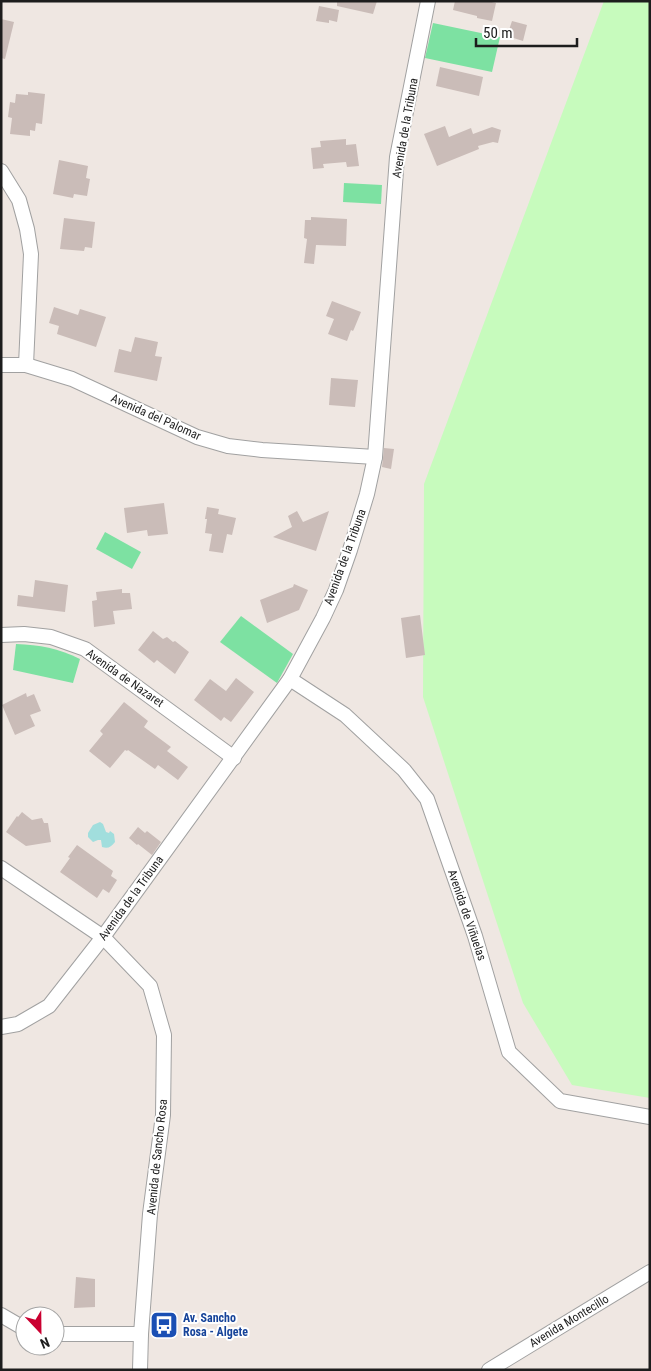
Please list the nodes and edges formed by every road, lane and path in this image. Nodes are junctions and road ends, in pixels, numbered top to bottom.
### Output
1 (428, 1) edge
2 (1, 170) edge
3 (1, 365) edge
4 (26, 365) junction
5 (375, 458) junction
6 (1, 635) edge
7 (290, 679) junction
8 (234, 758) junction
9 (1, 868) edge
10 (103, 937) junction
11 (1, 1027) edge
12 (650, 1117) edge
13 (650, 1272) edge
14 (1, 1315) edge
15 (15, 1323) edge
16 (65, 1334) edge
17 (141, 1334) junction
18 (140, 1370) edge
19 (489, 1370) edge

1 - 5 street, Avenida de la Tribuna
2 - 4 street
3 - 4 street, Avenida del Palomar
4 - 5 street, Avenida del Palomar
5 - 7 street, Avenida de la Tribuna
6 - 8 street, Avenida de Nazaret
7 - 8 street, Avenida de la Tribuna
7 - 12 street, Avenida de Viñuelas
8 - 10 street, Avenida de la Tribuna
9 - 10 street, Avenida de Sancho Rosa
10 - 11 street, Avenida de la Tribuna
10 - 17 street, Avenida de Sancho Rosa
13 - 19 street, Avenida Montecillo
14 - 15 street
16 - 17 street
17 - 18 street, Avenida de Sancho Rosa

